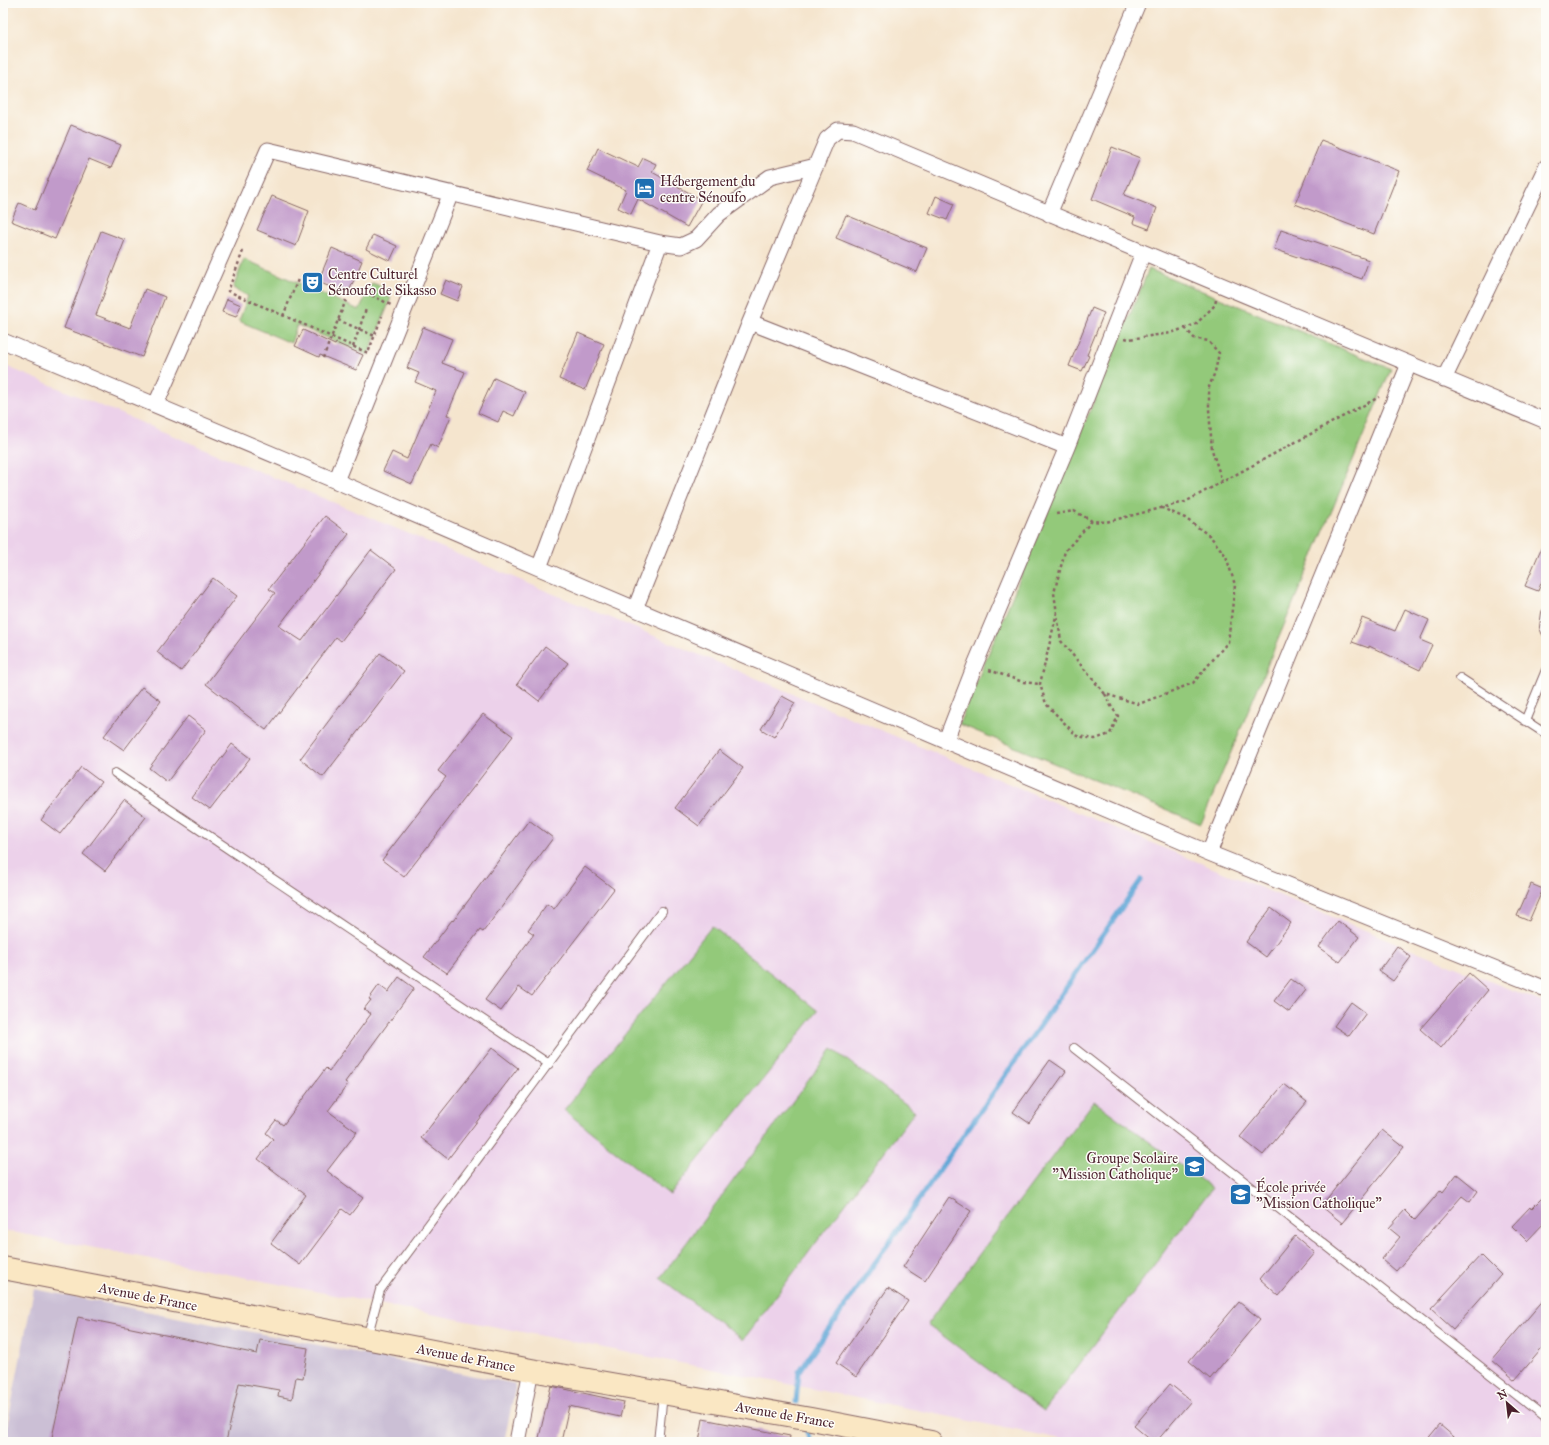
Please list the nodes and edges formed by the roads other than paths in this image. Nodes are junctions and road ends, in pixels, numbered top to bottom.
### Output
1 (1138, 3) edge
2 (816, 166) junction
3 (1546, 167) edge
4 (451, 194) junction
5 (1049, 214) junction
6 (660, 244) junction
7 (1143, 253) junction
8 (750, 322) junction
9 (3, 341) edge
10 (1409, 364) junction
11 (1444, 379) junction
12 (156, 404) junction
13 (1546, 421) edge
14 (1067, 447) junction
15 (336, 480) junction
16 (539, 568) junction
17 (636, 609) junction
18 (1546, 613) edge
19 (1546, 632) edge
20 (1546, 670) edge
21 (1460, 678) dead end
22 (1525, 721) junction
23 (1546, 734) edge
24 (946, 740) junction
25 (115, 773) dead end
26 (1209, 853) junction
27 (662, 911) dead end
28 (1546, 989) edge
29 (1074, 1048) dead end
30 (548, 1064) junction
31 (3, 1268) edge
32 (367, 1339) junction
33 (531, 1370) junction
34 (663, 1393) junction
35 (1546, 1418) edge
36 (517, 1442) edge
37 (658, 1442) edge
38 (931, 1442) edge

1 - 5 street
2 - 5 street
2 - 6 street
2 - 8 street
3 - 11 street
4 - 6 street
4 - 12 street
4 - 15 street
5 - 7 street
6 - 16 street
7 - 10 street
7 - 14 street
8 - 14 street
8 - 17 street
9 - 12 street
10 - 11 street
10 - 26 street
11 - 13 street
12 - 15 street
14 - 24 street
15 - 16 street
16 - 17 street
17 - 24 street
18 - 19 lane
20 - 22 lane
21 - 22 lane
22 - 23 lane
24 - 26 street
25 - 30 lane
26 - 28 street
27 - 30 lane
29 - 35 lane
30 - 32 lane
31 - 32 main road, Avenue de France
32 - 33 main road, Avenue de France
33 - 34 main road, Avenue de France
33 - 36 street
34 - 37 lane
34 - 38 main road, Avenue de France

